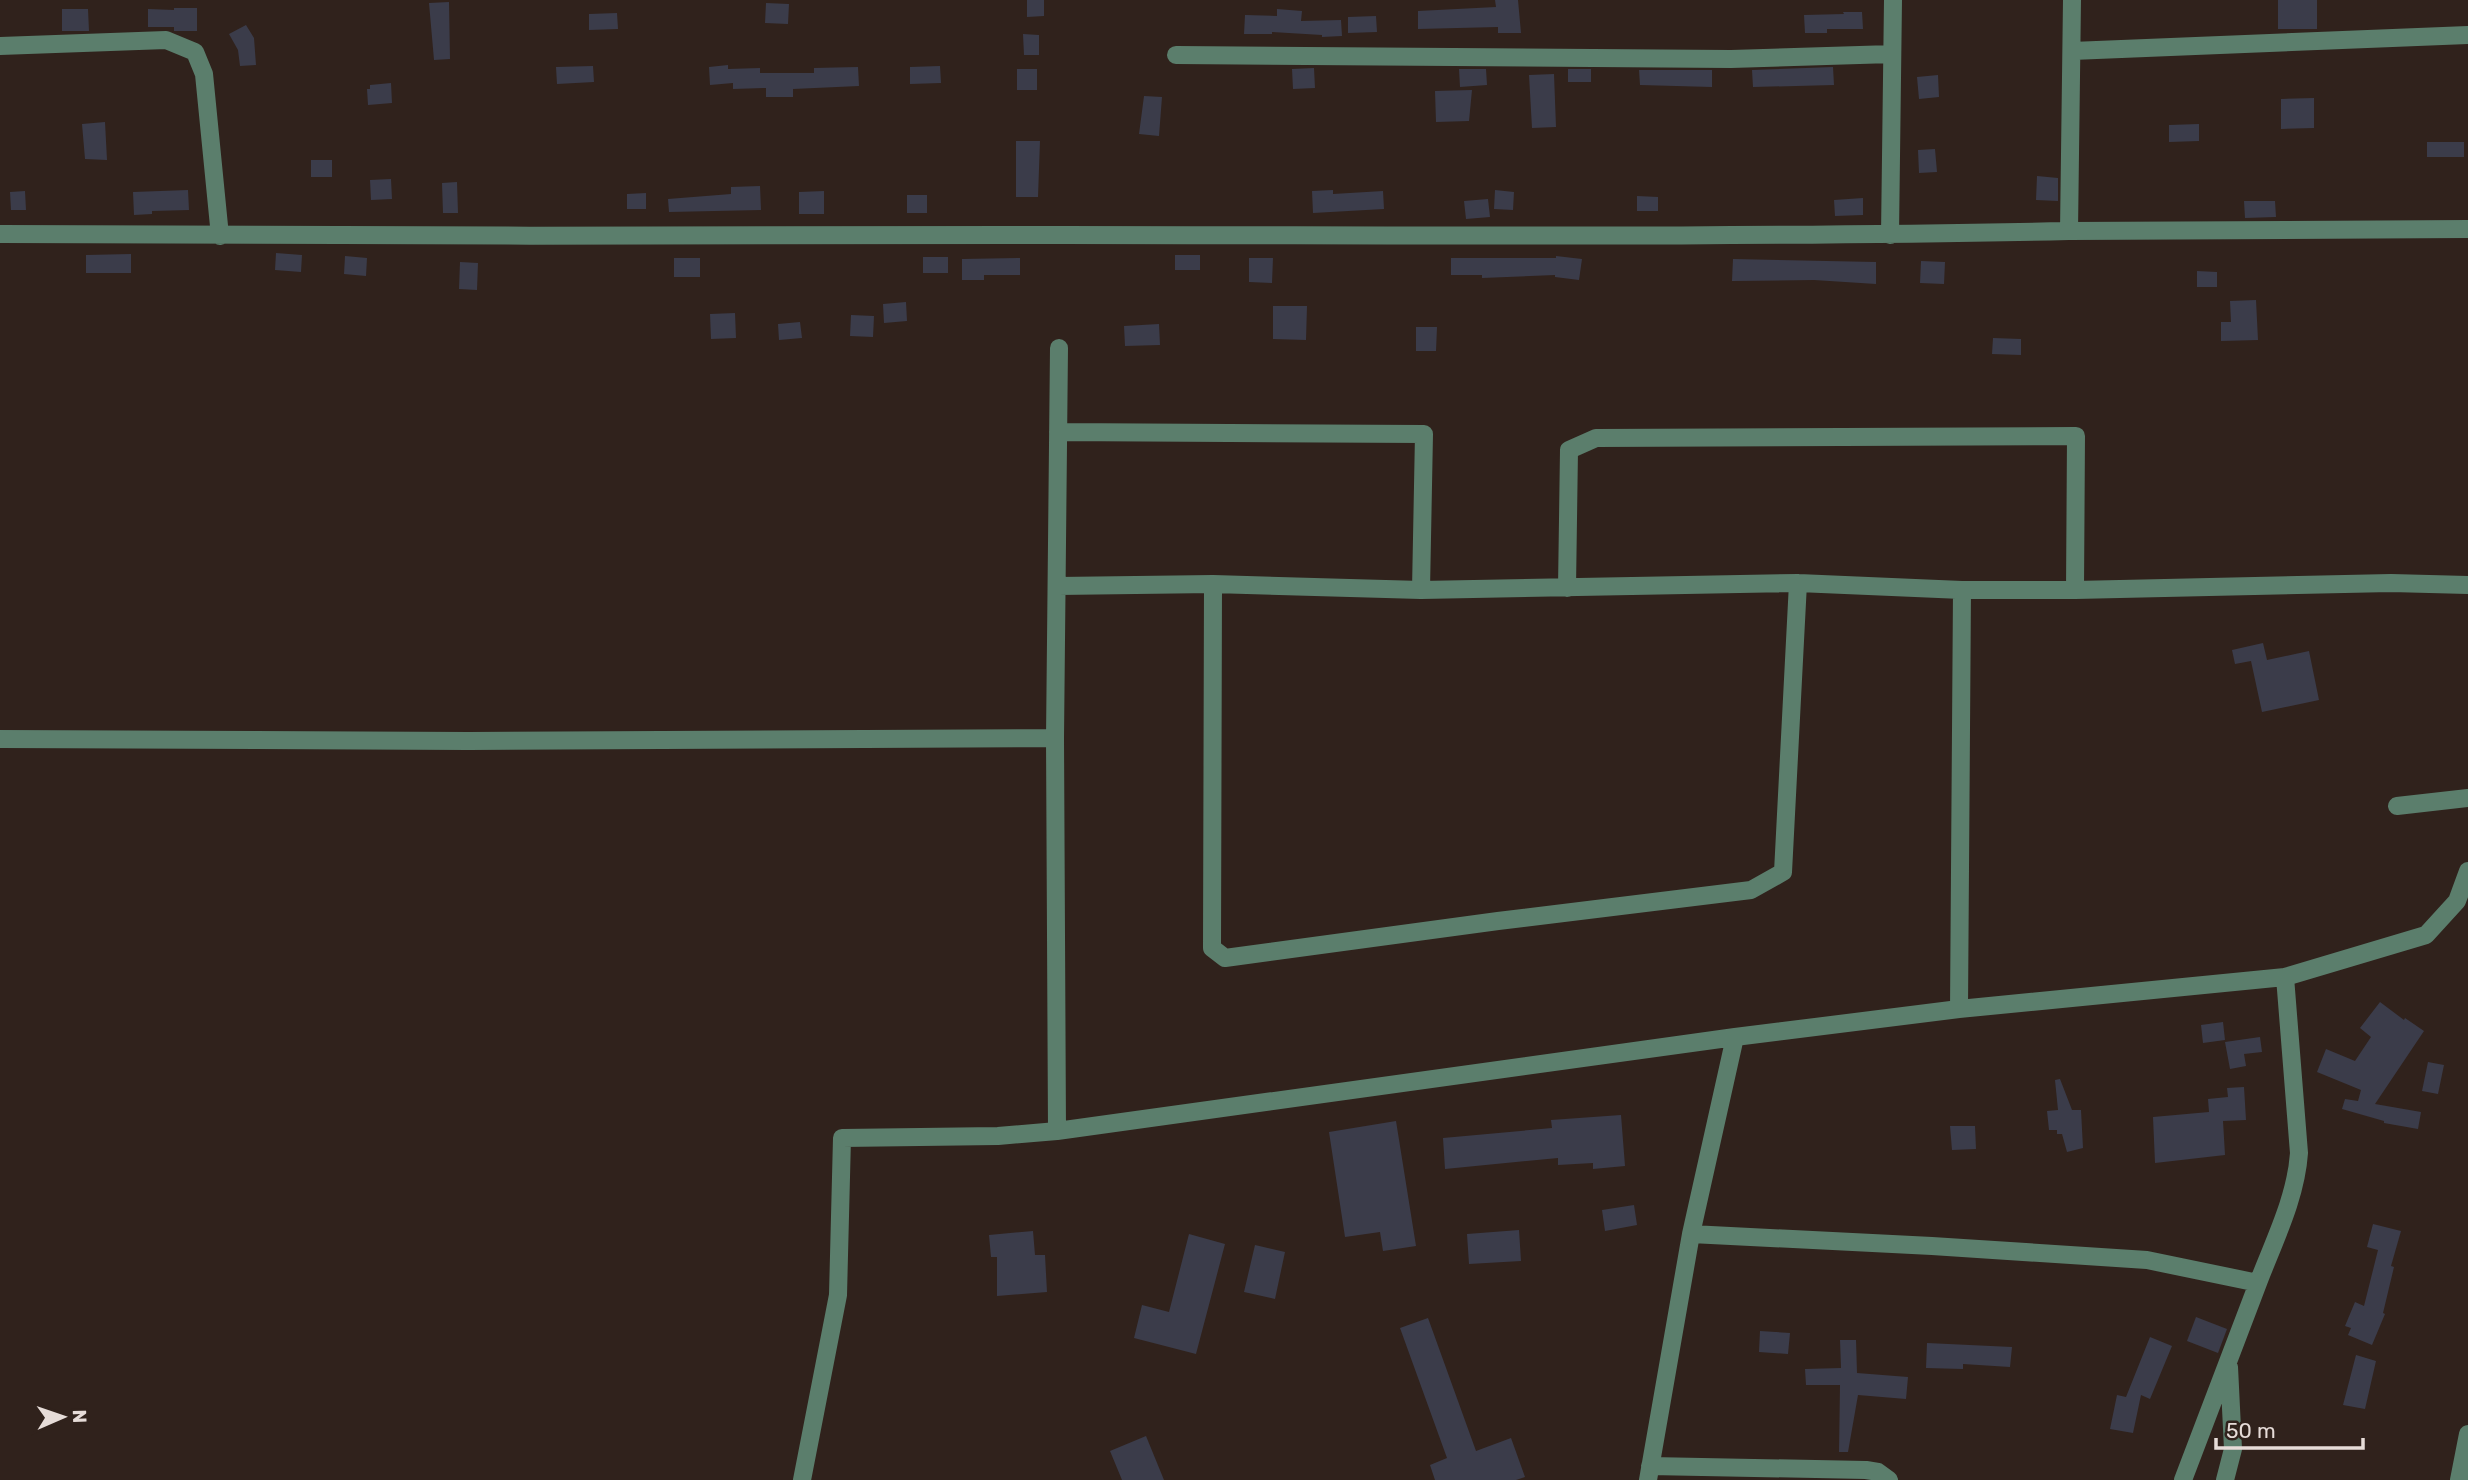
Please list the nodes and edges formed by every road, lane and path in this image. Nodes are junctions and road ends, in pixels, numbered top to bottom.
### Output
1 (1893, 0) edge
2 (2072, 0) edge
3 (2468, 35) edge
4 (0, 46) edge
5 (2073, 51) junction
6 (1892, 54) junction
7 (1176, 55) dead end
8 (2468, 229) edge
9 (2069, 231) junction
10 (0, 234) edge
11 (1890, 235) junction
12 (220, 236) junction
13 (1059, 348) dead end
14 (1058, 432) junction
15 (1798, 583) junction
16 (1213, 584) junction
17 (2468, 585) edge
18 (1058, 586) junction
19 (1567, 588) junction
20 (1421, 590) junction
21 (1962, 590) junction
22 (2075, 590) junction
23 (1055, 738) junction
24 (0, 739) edge
25 (2468, 797) edge
26 (2397, 806) dead end
27 (2468, 871) edge
28 (2285, 977) junction
29 (1959, 1009) junction
30 (1735, 1037) junction
31 (1057, 1131) junction
32 (1691, 1234) junction
33 (2258, 1283) junction
34 (2229, 1360) junction
35 (2468, 1434) edge
36 (1649, 1473) edge
37 (802, 1480) edge
38 (1889, 1480) edge
39 (2183, 1480) edge
40 (2225, 1480) edge
41 (2459, 1480) edge

1 - 6 street
2 - 5 street
3 - 5 street
4 - 12 street
5 - 9 street
6 - 7 street
6 - 11 street
8 - 9 street
9 - 11 street
10 - 12 street
11 - 12 street
13 - 14 street
14 - 18 street
14 - 20 street
15 - 16 street
15 - 19 street
15 - 21 street
16 - 18 street
16 - 20 street
17 - 22 street
18 - 23 street
19 - 20 street
19 - 22 street
21 - 22 street
21 - 29 street
23 - 24 street
23 - 31 street
25 - 26 street
27 - 28 street
28 - 29 street
28 - 33 street
29 - 30 street
30 - 31 street
30 - 32 street
31 - 37 street
32 - 33 street
32 - 36 street
33 - 34 street
34 - 39 street
34 - 40 street
35 - 41 street
36 - 38 street

